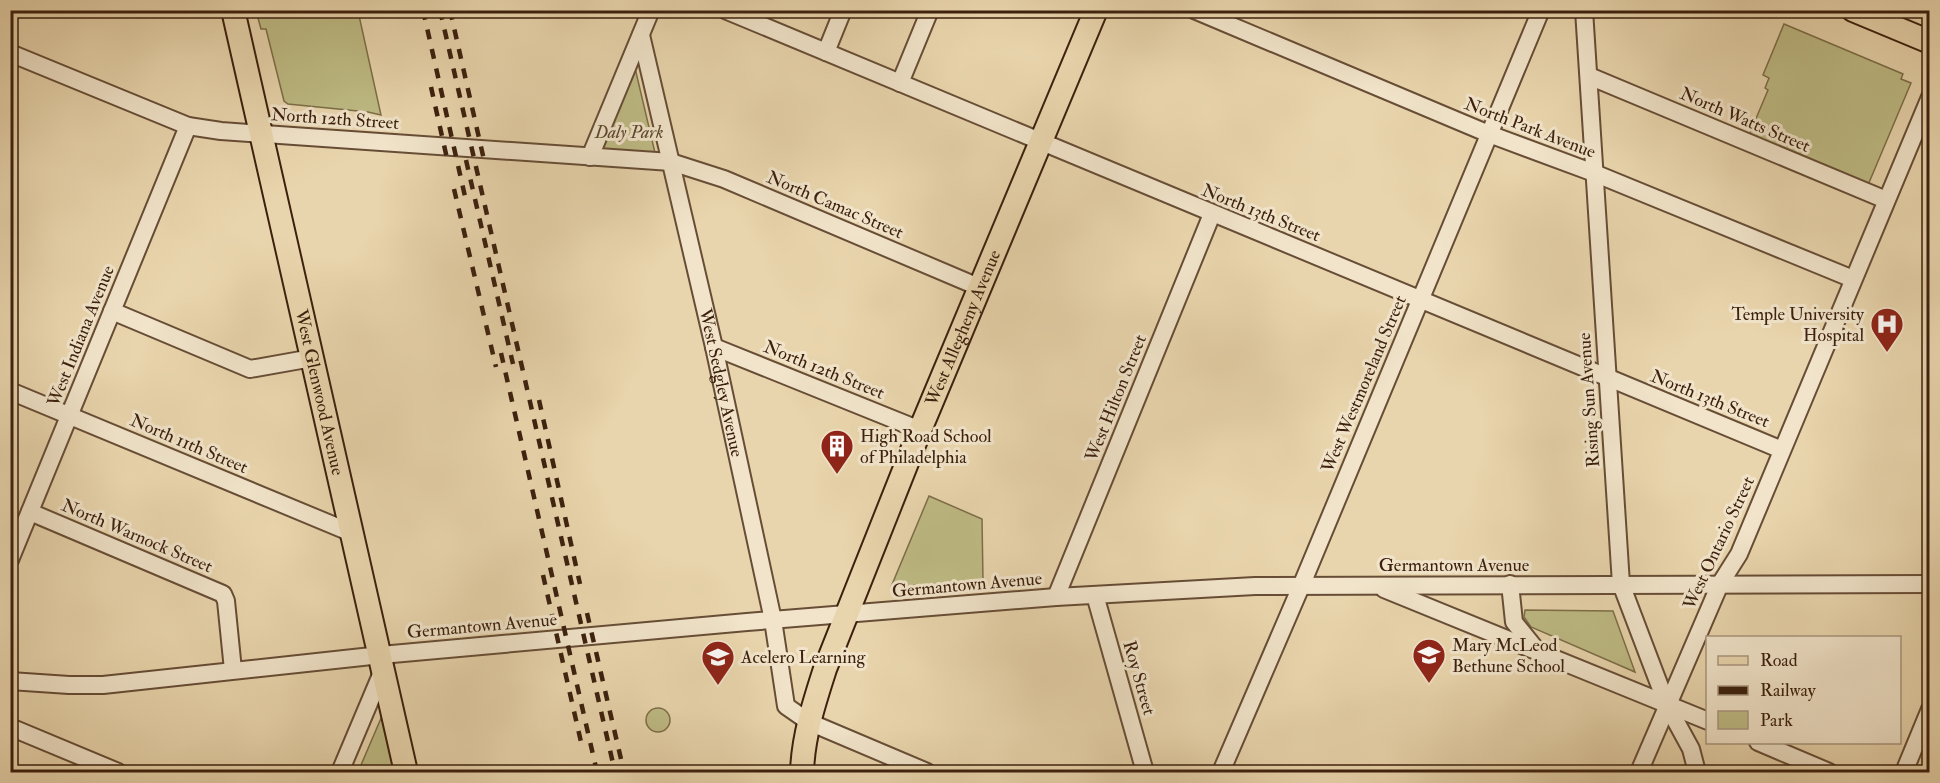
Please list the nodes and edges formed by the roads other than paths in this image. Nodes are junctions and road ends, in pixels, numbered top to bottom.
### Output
1 (233, 10) edge
2 (651, 10) edge
3 (725, 10) edge
4 (843, 10) edge
5 (930, 10) edge
6 (1096, 10) edge
7 (1194, 10) edge
8 (1541, 10) edge
9 (1584, 10) edge
10 (1853, 10) edge
11 (756, 16) edge
12 (641, 34) junction
13 (1929, 42) edge
14 (10, 52) edge
15 (826, 52) junction
16 (1589, 76) junction
17 (900, 82) junction
18 (1929, 97) edge
19 (188, 126) junction
20 (261, 133) junction
21 (1490, 134) junction
22 (1042, 143) junction
23 (590, 157) junction
24 (671, 162) junction
25 (1594, 173) junction
26 (1886, 200) junction
27 (1212, 214) junction
28 (1852, 279) junction
29 (981, 288) junction
30 (1421, 300) junction
31 (112, 311) junction
32 (714, 347) junction
33 (312, 358) junction
34 (1607, 378) junction
35 (10, 391) edge
36 (70, 416) junction
37 (920, 430) junction
38 (1782, 450) junction
39 (30, 512) junction
40 (352, 533) junction
41 (10, 560) edge
42 (1302, 584) junction
43 (1368, 584) junction
44 (1510, 584) junction
45 (1621, 584) junction
46 (1720, 584) junction
47 (1929, 584) edge
48 (1095, 595) junction
49 (1056, 597) junction
50 (848, 614) junction
51 (774, 620) junction
52 (1538, 650) junction
53 (382, 663) junction
54 (233, 670) junction
55 (10, 681) edge
56 (1667, 705) junction
57 (1929, 709) edge
58 (809, 722) junction
59 (1706, 722) edge
60 (10, 727) edge
61 (1763, 744) edge
62 (118, 772) edge
63 (340, 772) edge
64 (406, 772) edge
65 (802, 772) edge
66 (927, 772) edge
67 (1146, 772) edge
68 (1221, 772) edge
69 (1639, 772) edge
70 (1697, 772) edge
71 (1829, 772) edge
72 (1904, 772) edge

1 - 20 main road, West Glenwood Avenue
2 - 12 street
3 - 11 street, North 13th Street
4 - 15 street
5 - 17 street
6 - 22 main road, West Allegheny Avenue
7 - 21 street, North Park Avenue
8 - 21 street, West Westmoreland Street
9 - 16 street, Rising Sun Avenue
10 - 13 main road
11 - 15 street, North 13th Street
12 - 23 street
12 - 24 street, West Sedgley Avenue
14 - 19 street, North 12th Street
15 - 17 street, North 13th Street
16 - 25 street, Rising Sun Avenue
16 - 26 street, North Watts Street
17 - 22 street, North 13th Street
18 - 26 street, West Ontario Street
19 - 20 street, North 12th Street
19 - 31 street, West Indiana Avenue
20 - 23 street, North 12th Street
20 - 33 main road, West Glenwood Avenue
21 - 25 street, North Park Avenue
21 - 30 street, West Westmoreland Street
22 - 27 street, North 13th Street
22 - 29 main road, West Allegheny Avenue
23 - 24 street, North 12th Street
24 - 29 street, North Camac Street
24 - 32 street, West Sedgley Avenue
25 - 28 street, North Park Avenue
25 - 34 street, Rising Sun Avenue
26 - 28 street, West Ontario Street
27 - 30 street, North 13th Street
27 - 49 street, West Hilton Street
28 - 38 street, West Ontario Street
29 - 37 main road, West Allegheny Avenue
30 - 34 street, North 13th Street
30 - 42 street, West Westmoreland Street
31 - 33 street
31 - 36 street, West Indiana Avenue
32 - 37 street, North 12th Street
32 - 51 street, West Sedgley Avenue
33 - 40 main road, West Glenwood Avenue
34 - 38 street, North 13th Street
34 - 45 street, Rising Sun Avenue
35 - 36 street, North 11th Street
36 - 39 street, West Indiana Avenue
36 - 40 street, North 11th Street
37 - 50 main road, West Allegheny Avenue
38 - 46 street, West Ontario Street
39 - 41 street, West Indiana Avenue
39 - 54 street, North Warnock Street
40 - 53 main road, West Glenwood Avenue
42 - 43 street, Germantown Avenue
42 - 48 street, Germantown Avenue
42 - 68 street, West Westmoreland Street
43 - 44 street, Germantown Avenue
43 - 52 street
44 - 45 street, Germantown Avenue
44 - 52 street
45 - 46 street, Germantown Avenue
45 - 56 street, Rising Sun Avenue
46 - 47 street, Germantown Avenue
46 - 56 street, West Ontario Street
48 - 49 street, Germantown Avenue
48 - 67 street, Roy Street
49 - 50 street, Germantown Avenue
50 - 51 street, Germantown Avenue
50 - 58 main road, West Allegheny Avenue
51 - 53 street, Germantown Avenue
51 - 58 street, West Sedgley Avenue
52 - 56 street
53 - 54 street, Germantown Avenue
53 - 63 street
53 - 64 main road, West Glenwood Avenue
54 - 55 street, Germantown Avenue
56 - 59 street
56 - 69 street, West Ontario Street
56 - 70 street, Rising Sun Avenue
57 - 72 street
58 - 65 main road, West Allegheny Avenue
58 - 66 street
60 - 62 street
61 - 71 street

